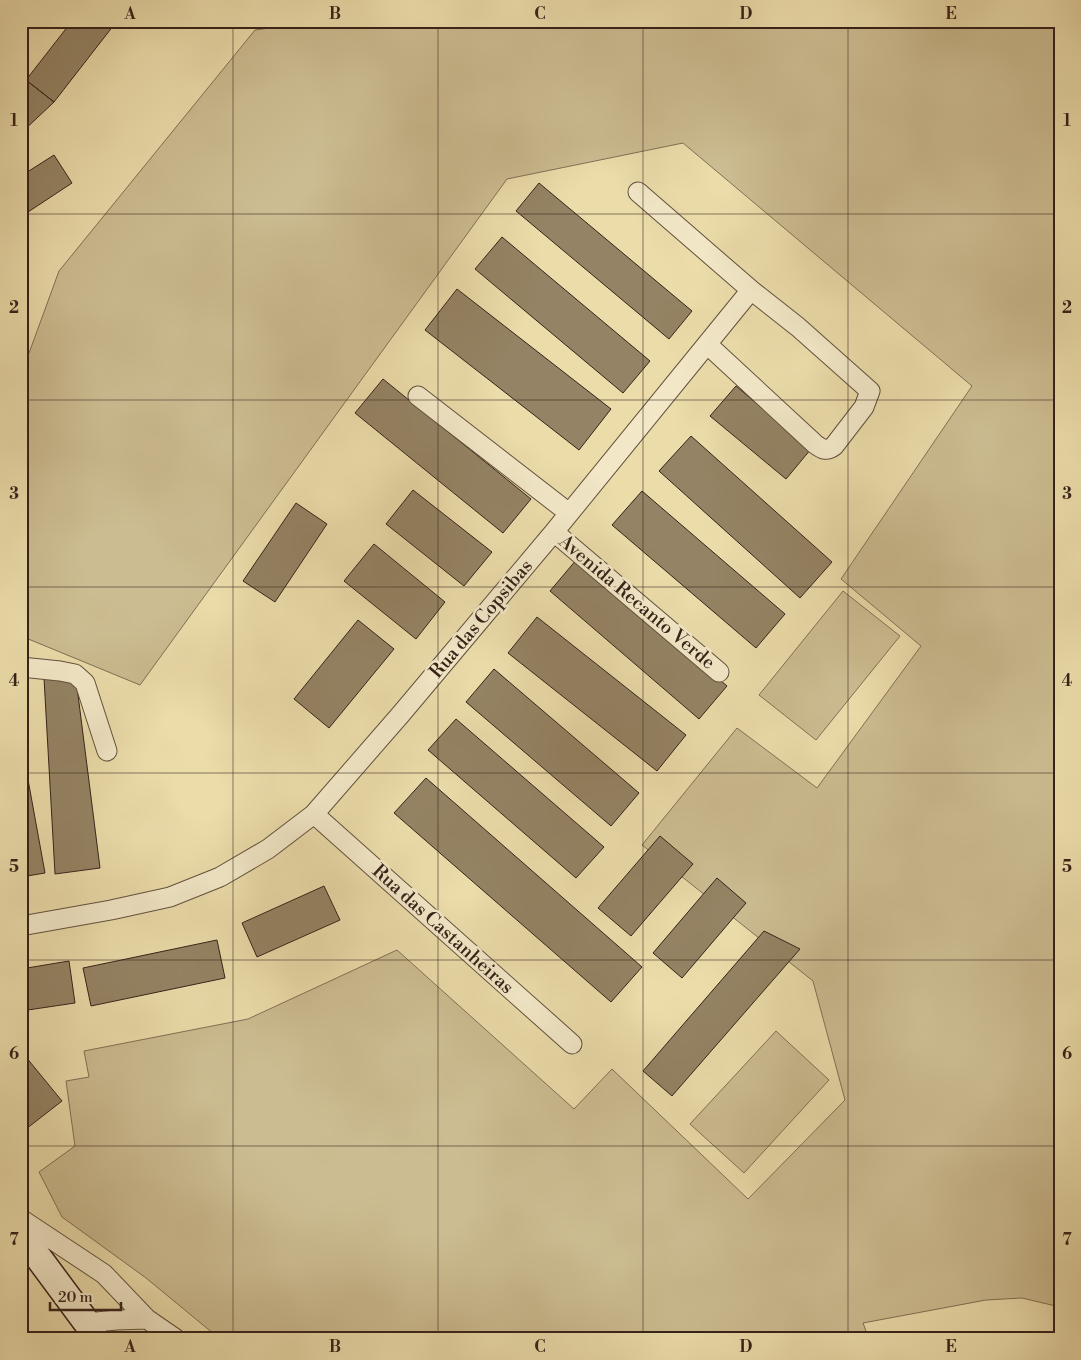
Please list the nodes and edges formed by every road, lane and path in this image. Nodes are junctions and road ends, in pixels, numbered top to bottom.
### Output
1 (638, 192) dead end
2 (751, 290) junction
3 (708, 345) junction
4 (418, 396) dead end
5 (568, 513) junction
6 (554, 532) junction
7 (21, 667) edge
8 (720, 672) dead end
9 (107, 751) dead end
10 (314, 814) junction
11 (21, 926) edge
12 (572, 1044) dead end
13 (21, 1219) edge
14 (21, 1234) edge
15 (147, 1319) junction
16 (92, 1331) edge
17 (176, 1339) edge

1 - 2 street
2 - 3 street, Rua das Copsibas
2 - 3 street
3 - 5 street, Rua das Copsibas
4 - 5 street
5 - 6 street, Rua das Copsibas
6 - 8 street, Avenida Recanto Verde
6 - 10 street, Rua das Copsibas
7 - 9 street
10 - 11 street, Rua das Copsibas
10 - 12 street, Rua das Castanheiras
13 - 15 street
14 - 16 main road
15 - 16 street
15 - 17 street

